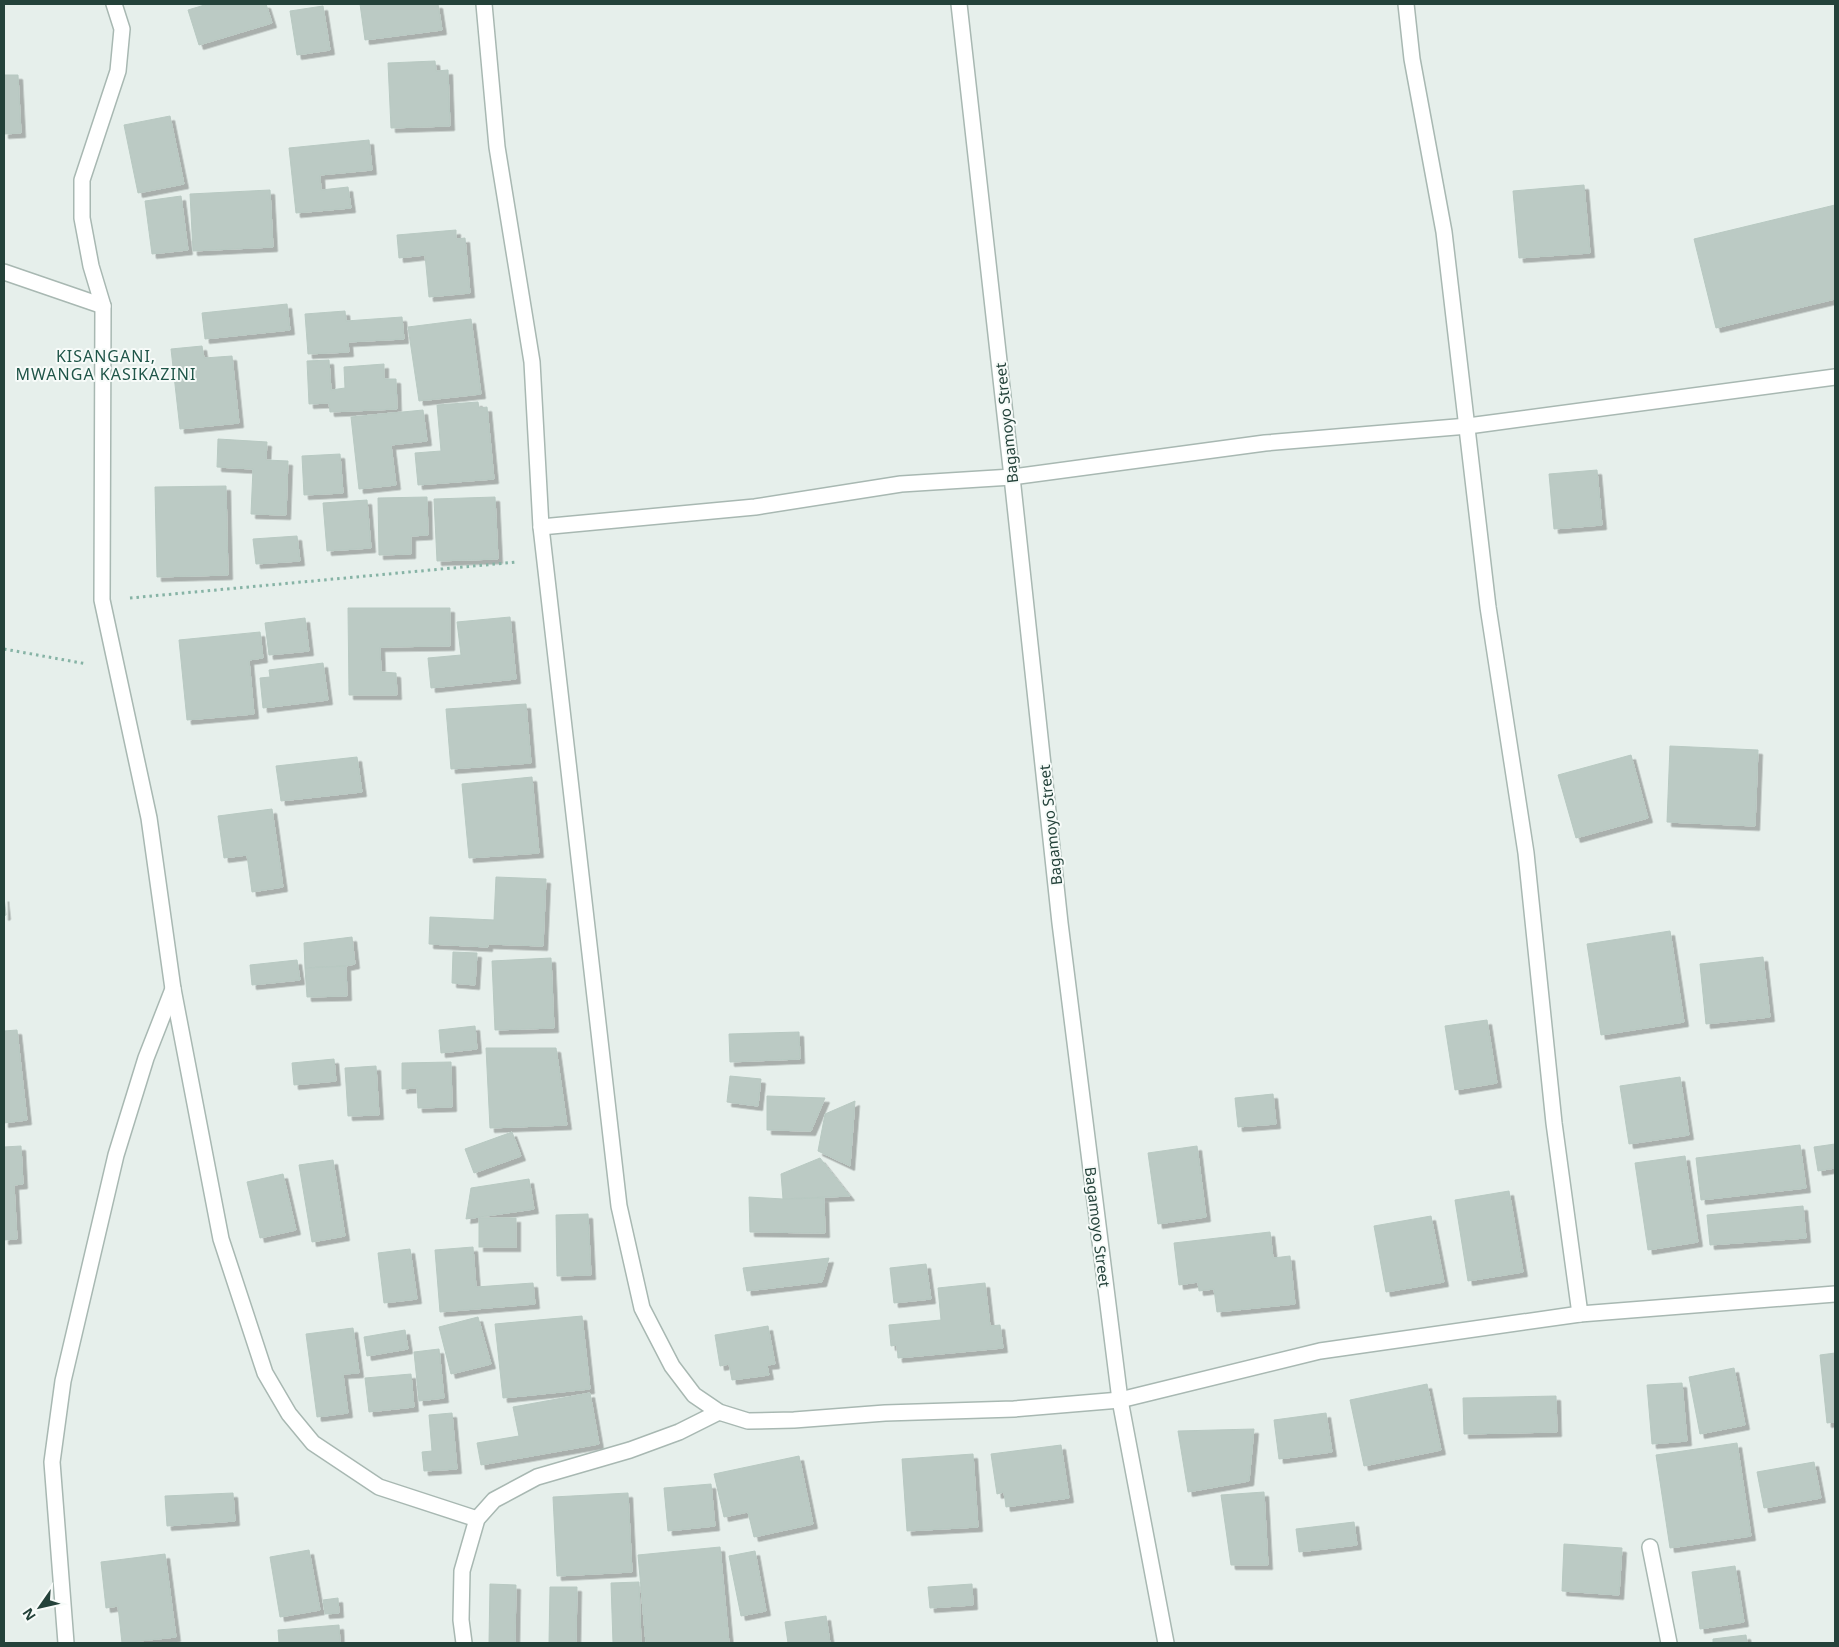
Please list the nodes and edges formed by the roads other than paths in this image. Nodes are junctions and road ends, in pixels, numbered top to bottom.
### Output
1 (114, 4) edge
2 (484, 4) edge
3 (958, 4) edge
4 (1406, 4) edge
5 (4, 272) edge
6 (103, 306) junction
7 (1835, 377) edge
8 (1468, 426) junction
9 (1012, 477) junction
10 (541, 527) junction
11 (173, 989) junction
12 (1835, 1294) edge
13 (1580, 1314) junction
14 (1120, 1400) junction
15 (719, 1412) junction
16 (478, 1519) junction
17 (1650, 1547) dead end
18 (66, 1643) edge
19 (464, 1643) edge
20 (1166, 1643) edge
21 (1669, 1643) edge

1 - 6 street
2 - 10 street
3 - 9 street, Bagamoyo Street
4 - 8 street
5 - 6 street
6 - 11 street
7 - 8 street
8 - 9 street
8 - 13 street
9 - 10 street
9 - 14 street, Bagamoyo Street
10 - 15 street
11 - 16 street
11 - 18 street
12 - 13 street
13 - 14 street
14 - 15 street
14 - 20 street, Bagamoyo Street
15 - 16 street
16 - 19 street
17 - 21 street

